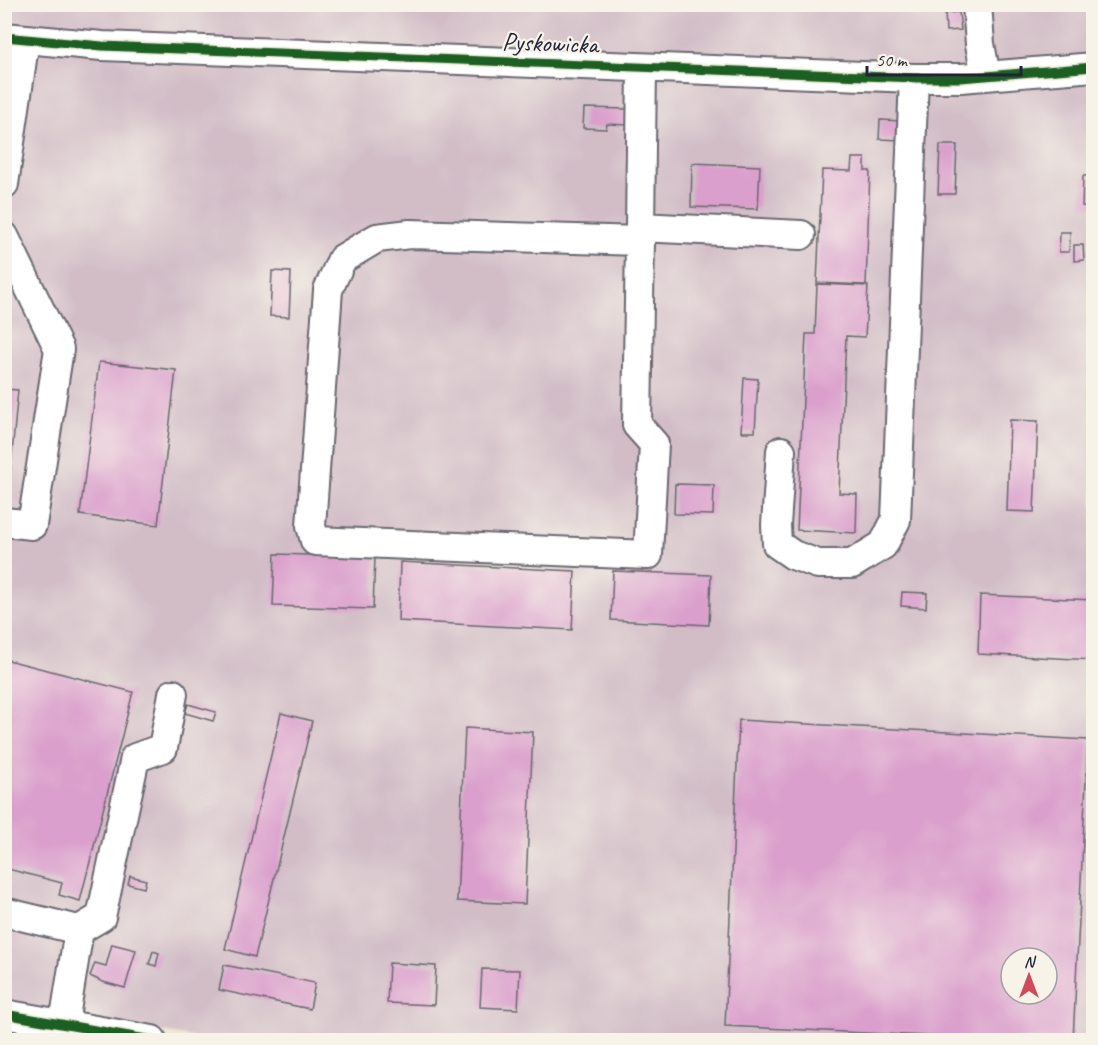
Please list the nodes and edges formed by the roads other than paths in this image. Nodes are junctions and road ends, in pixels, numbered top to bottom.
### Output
1 (977, 4) edge
2 (15, 38) edge
3 (1094, 67) edge
4 (642, 68) junction
5 (986, 76) junction
6 (914, 78) junction
7 (4, 184) edge
8 (640, 234) junction
9 (801, 235) dead end
10 (4, 236) edge
11 (781, 451) dead end
12 (4, 522) edge
13 (173, 694) dead end
14 (4, 912) edge
15 (79, 930) junction
16 (4, 1014) edge
17 (64, 1023) junction
18 (152, 1041) edge

1 - 5 street
2 - 4 street, Pyskowicka
2 - 7 street
3 - 5 street, Pyskowicka
4 - 6 street, Pyskowicka
4 - 8 street
5 - 6 street, Pyskowicka
6 - 11 street
8 - 8 street
8 - 9 street
10 - 12 street
13 - 15 street
14 - 15 street
15 - 17 street
16 - 17 street
17 - 18 street

